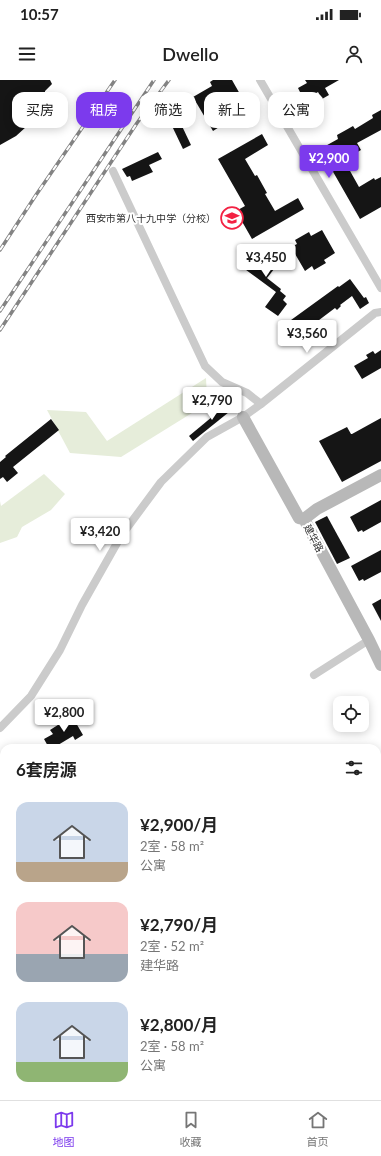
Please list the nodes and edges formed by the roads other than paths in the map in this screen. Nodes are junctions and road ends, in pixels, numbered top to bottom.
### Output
1 (260, 80) edge
2 (113, 171) dead end
3 (381, 288) edge
4 (381, 312) edge
5 (261, 404) junction
6 (243, 417) junction
7 (381, 475) edge
8 (304, 519) junction
9 (369, 640) junction
10 (381, 664) edge
11 (314, 675) dead end
12 (0, 728) edge

1 - 3 street
2 - 5 street
4 - 5 street
5 - 6 street
6 - 8 street, 建华路
6 - 12 street
7 - 8 street
8 - 9 street, 建华路
9 - 10 street, 建华路
9 - 11 street

